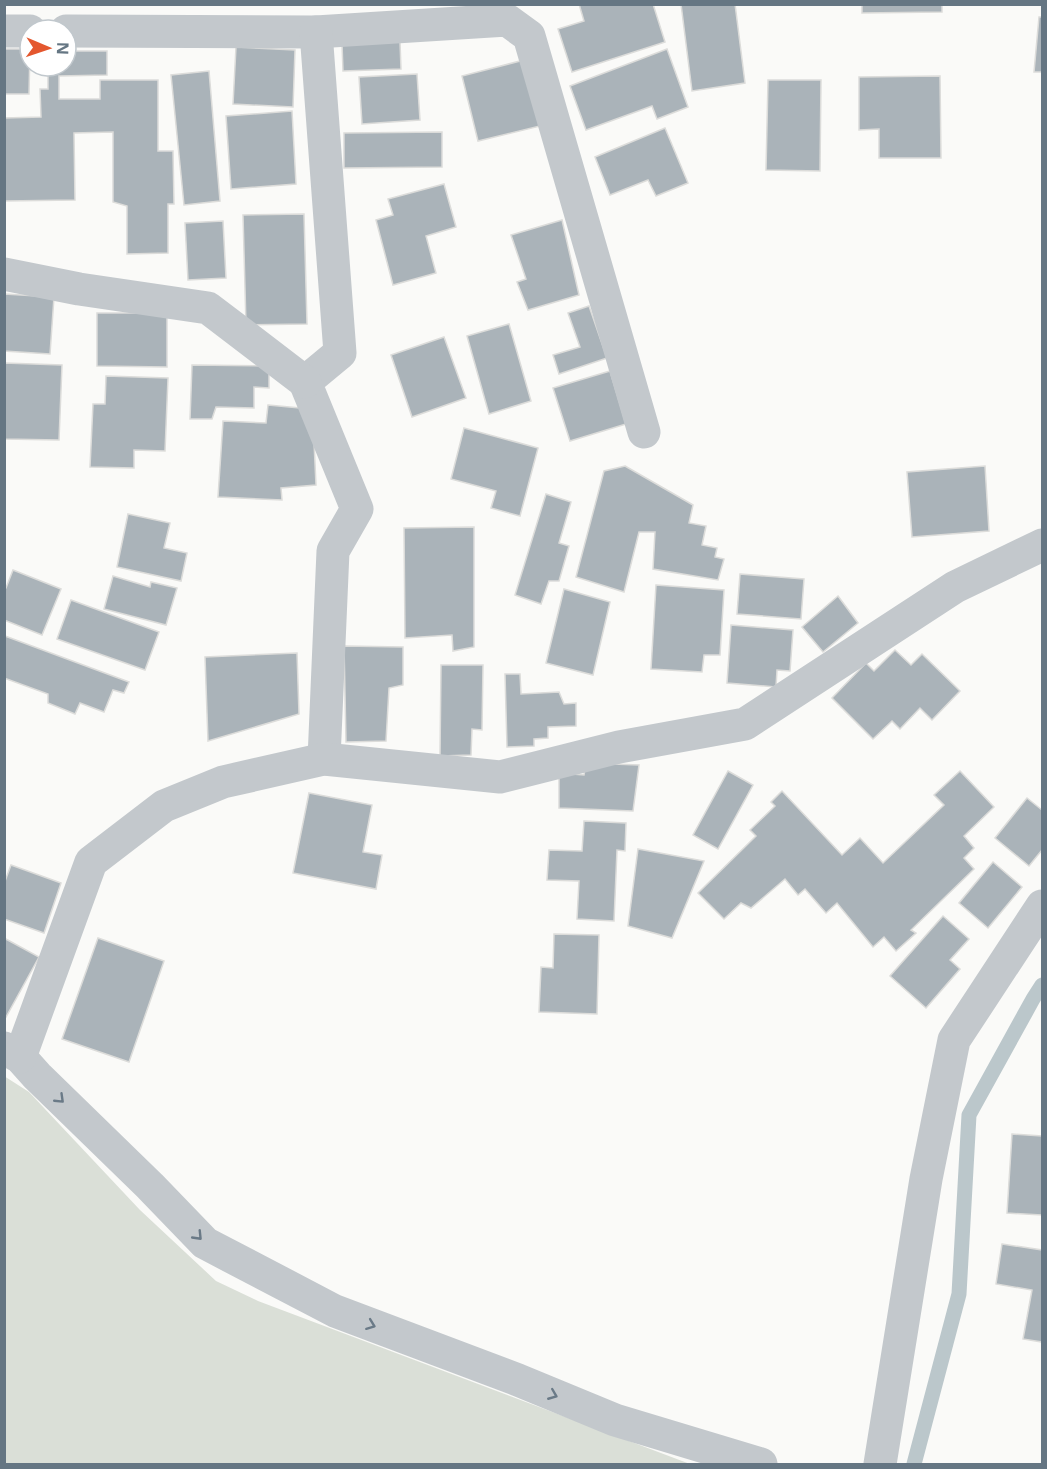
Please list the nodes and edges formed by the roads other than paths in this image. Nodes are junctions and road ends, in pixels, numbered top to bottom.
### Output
1 (507, 12) edge
2 (78, 31) edge
3 (316, 32) junction
4 (4, 274) edge
5 (304, 382) junction
6 (644, 432) dead end
7 (1042, 545) edge
8 (324, 759) junction
9 (1042, 906) edge
10 (12, 1052) edge
11 (761, 1464) edge
12 (880, 1464) edge

1 - 3 street
1 - 6 street
2 - 3 street
3 - 5 street
4 - 5 street
5 - 8 street
7 - 8 street
8 - 10 street
9 - 12 street
10 -> 11 street

